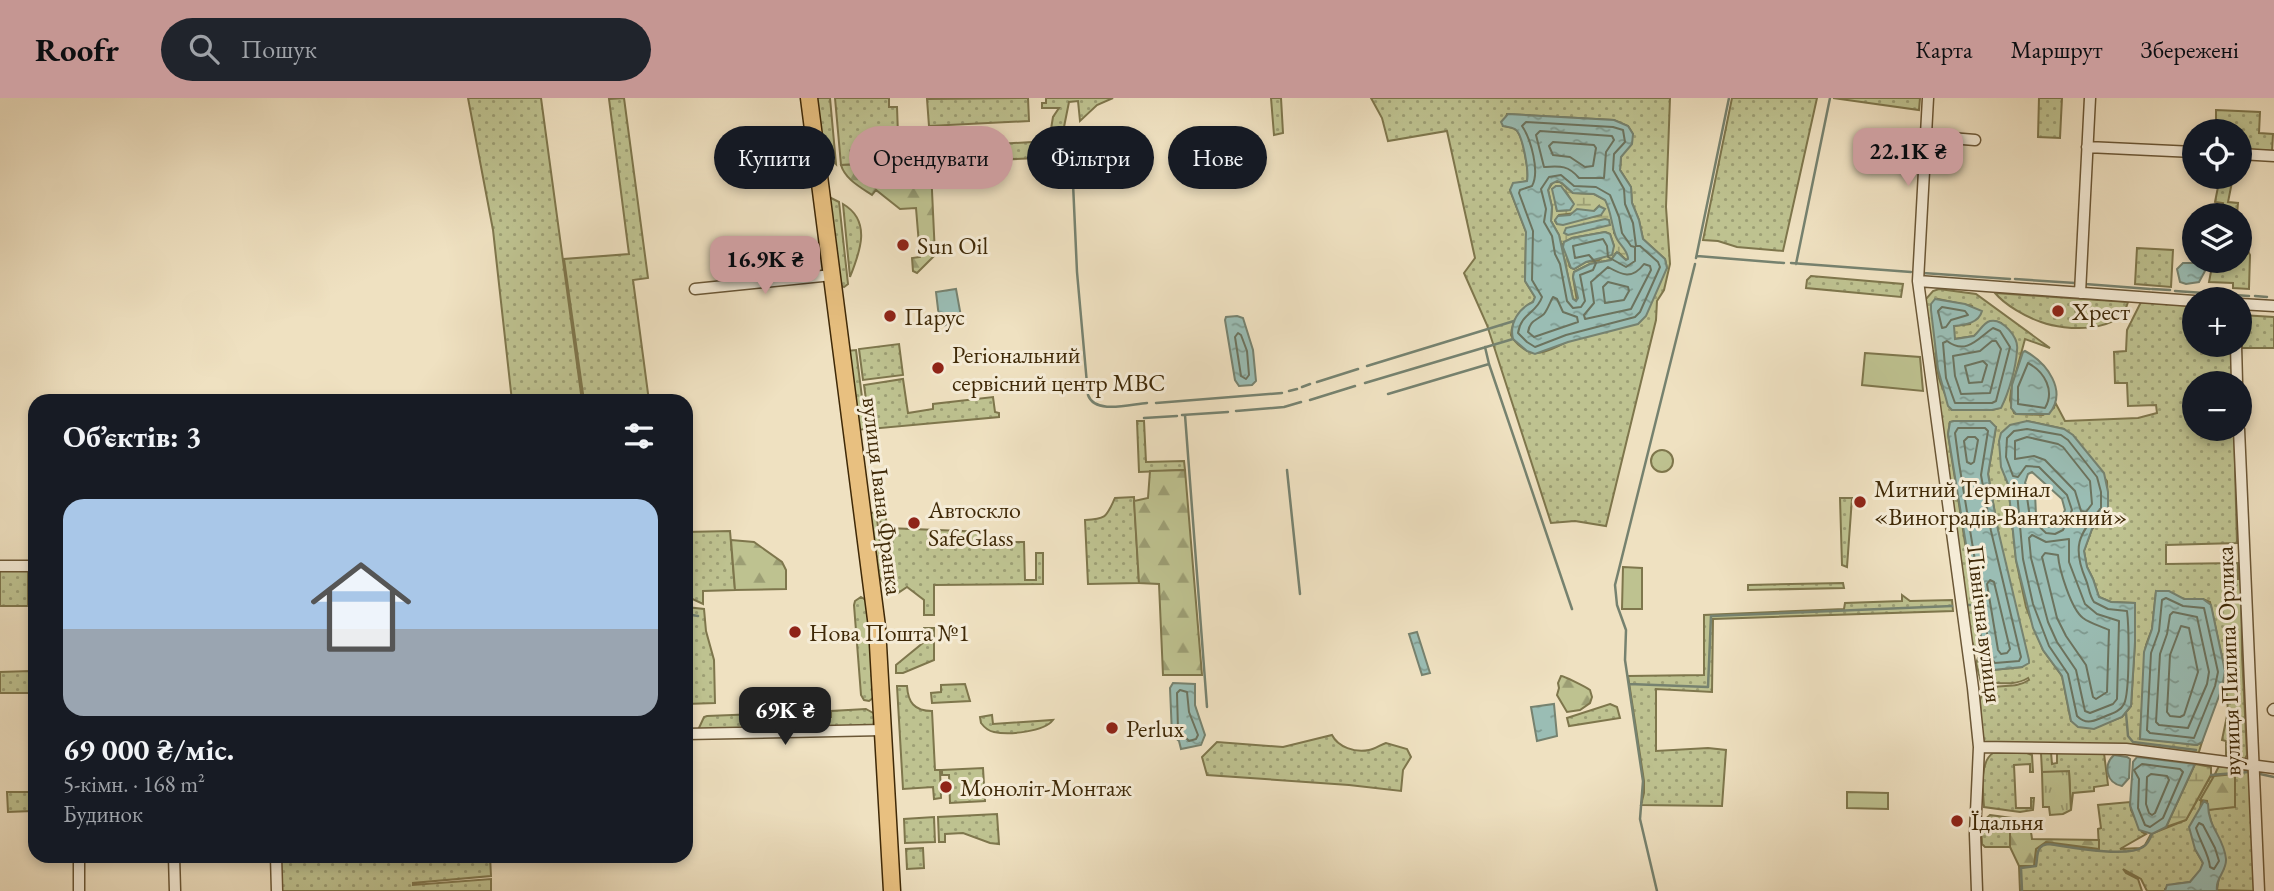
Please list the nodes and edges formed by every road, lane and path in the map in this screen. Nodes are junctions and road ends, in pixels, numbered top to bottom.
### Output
1 (809, 98) edge
2 (1928, 98) edge
3 (2090, 98) edge
4 (1926, 136) junction
5 (1975, 139) dead end
6 (2087, 146) junction
7 (2182, 151) edge
8 (2252, 155) edge
9 (2274, 156) edge
10 (832, 275) junction
11 (1918, 281) junction
12 (695, 289) dead end
13 (2080, 293) junction
14 (2182, 300) edge
15 (2252, 305) edge
16 (2274, 306) edge
17 (2240, 441) edge
18 (0, 566) edge
19 (28, 566) edge
20 (883, 730) junction
21 (693, 734) edge
22 (1979, 747) junction
23 (2254, 765) junction
24 (2274, 768) edge
25 (79, 863) edge
26 (174, 863) edge
27 (276, 863) edge
28 (79, 891) edge
29 (175, 891) edge
30 (277, 891) edge
31 (892, 891) edge
32 (1977, 891) edge
33 (2259, 891) edge

1 - 10 main road, вулиця Івана Франка
2 - 4 street, Північна вулиця
3 - 6 street
4 - 5 street
4 - 11 street, Північна вулиця
6 - 7 street
6 - 13 street
8 - 9 street
10 - 12 street
10 - 20 main road, вулиця Івана Франка
11 - 13 street
11 - 22 street, Північна вулиця
13 - 14 street
15 - 16 street
17 - 23 street, вулиця Пилипа Орлика
18 - 19 street
20 - 21 street
20 - 31 main road, вулиця Івана Франка
22 - 23 street
22 - 32 street, Північна вулиця
23 - 24 street
23 - 33 street, вулиця Пилипа Орлика
25 - 28 street
26 - 29 street
27 - 30 street

